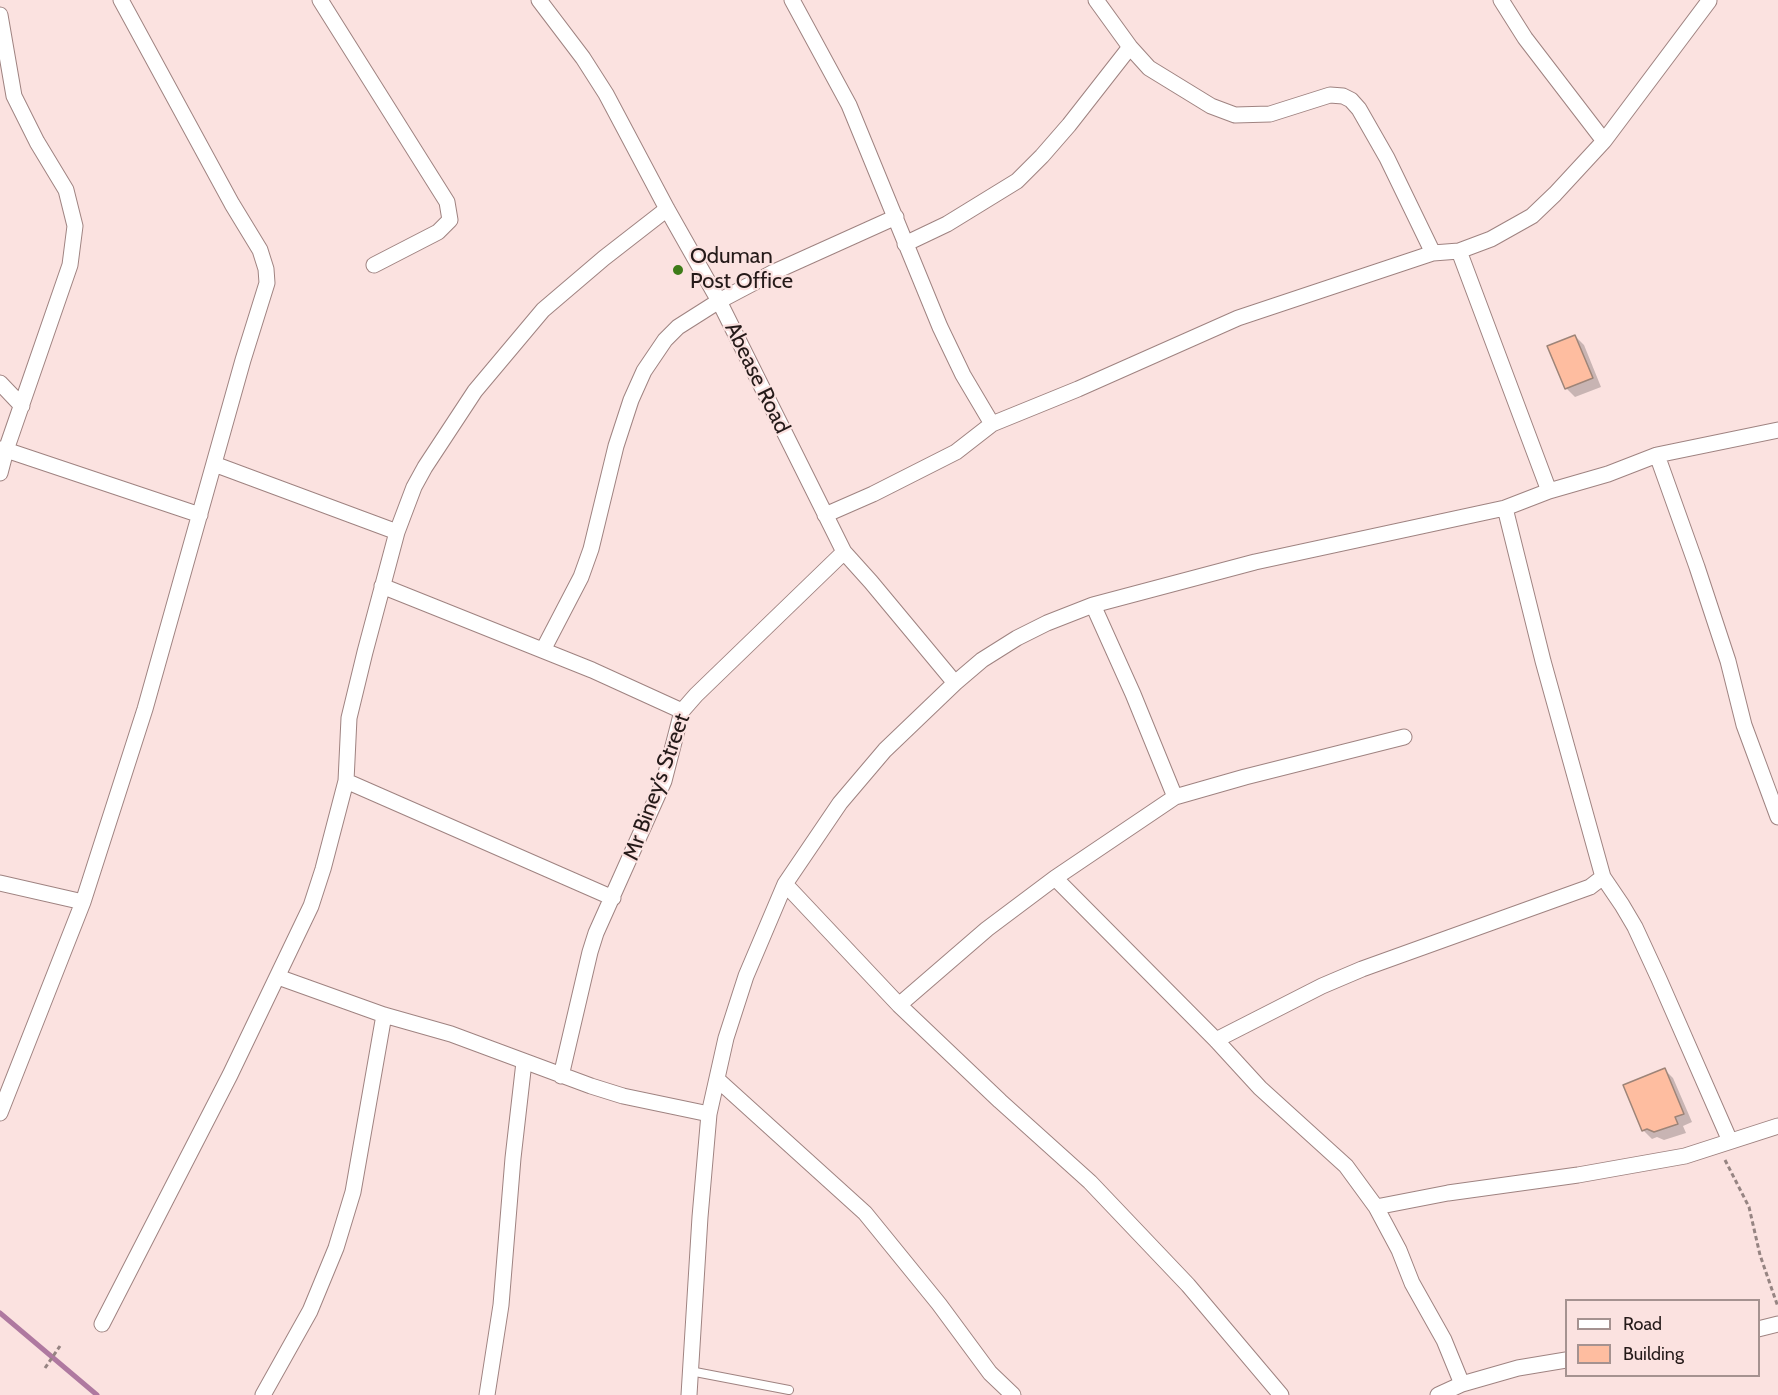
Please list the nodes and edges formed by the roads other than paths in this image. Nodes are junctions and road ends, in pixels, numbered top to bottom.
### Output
1 (121, 0) edge
2 (320, 0) edge
3 (539, 0) edge
4 (792, 0) edge
5 (1096, 0) edge
6 (1501, 0) edge
7 (1709, 1) edge
8 (0, 15) edge
9 (1130, 47) junction
10 (1604, 141) junction
11 (667, 209) junction
12 (896, 217) junction
13 (905, 244) junction
14 (1459, 251) junction
15 (1433, 253) junction
16 (374, 266) dead end
17 (719, 301) junction
18 (0, 383) edge
19 (22, 406) junction
20 (992, 424) junction
21 (1778, 430) edge
22 (3, 449) edge
23 (1657, 455) junction
24 (214, 464) junction
25 (0, 473) edge
26 (1550, 491) junction
27 (1505, 507) junction
28 (200, 515) junction
29 (825, 515) junction
30 (397, 532) junction
31 (844, 552) junction
32 (382, 586) junction
33 (1093, 605) junction
34 (543, 650) junction
35 (955, 683) junction
36 (682, 711) junction
37 (1404, 737) dead end
38 (346, 781) junction
39 (1175, 797) junction
40 (1778, 817) edge
41 (1603, 877) junction
42 (1055, 878) junction
43 (0, 883) edge
44 (786, 884) junction
45 (613, 898) junction
46 (83, 902) junction
47 (278, 977) junction
48 (899, 1005) junction
49 (384, 1015) junction
50 (1216, 1040) junction
51 (524, 1062) junction
52 (561, 1076) junction
53 (718, 1080) junction
54 (0, 1113) edge
55 (710, 1114) junction
56 (1778, 1126) edge
57 (1725, 1143) junction
58 (1376, 1207) junction
59 (102, 1324) dead end
60 (1778, 1324) edge
61 (1760, 1328) edge
62 (1565, 1360) edge
63 (690, 1371) junction
64 (1461, 1384) junction
65 (789, 1390) dead end
66 (263, 1395) edge
67 (487, 1395) edge
68 (689, 1395) edge
69 (1014, 1395) edge
70 (1281, 1395) edge
71 (1438, 1395) edge

1 - 24 street
2 - 16 street
3 - 11 street, Abease Road
4 - 12 street
5 - 9 street
6 - 10 street
7 - 10 street
8 - 19 street
9 - 13 street
9 - 15 street
10 - 14 street
11 - 17 street, Abease Road
11 - 30 street
12 - 13 street
12 - 17 street
13 - 20 street
14 - 15 street
14 - 26 street
15 - 20 street
17 - 29 street, Abease Road
17 - 34 street
18 - 19 street
19 - 22 street
20 - 29 street
21 - 23 street
22 - 25 street
22 - 28 street
23 - 26 street
23 - 40 street
24 - 28 street
24 - 30 street
26 - 27 street
27 - 33 street
27 - 41 street
28 - 46 street
29 - 31 street, Abease Road
30 - 32 street
31 - 35 street, Abease Road
31 - 36 street, Mr Biney’s Street
32 - 34 street
32 - 38 street
33 - 35 street
33 - 39 street
34 - 36 street
35 - 44 street
36 - 45 street, Mr Biney’s Street
37 - 39 street
38 - 45 street
38 - 47 street
39 - 42 street
41 - 50 street
41 - 57 street
42 - 48 street
42 - 50 street
43 - 46 street
44 - 48 street
44 - 53 street
45 - 52 street, Mr Biney’s Street
46 - 54 street
47 - 49 street
47 - 59 street
48 - 70 street
49 - 51 street
49 - 66 street
50 - 58 street
51 - 52 street
51 - 67 street
52 - 55 street
53 - 55 street
53 - 69 street
55 - 63 street
56 - 57 street
57 - 58 street
58 - 64 street
60 - 61 street
62 - 64 street
63 - 65 lane
63 - 68 street
64 - 71 street

